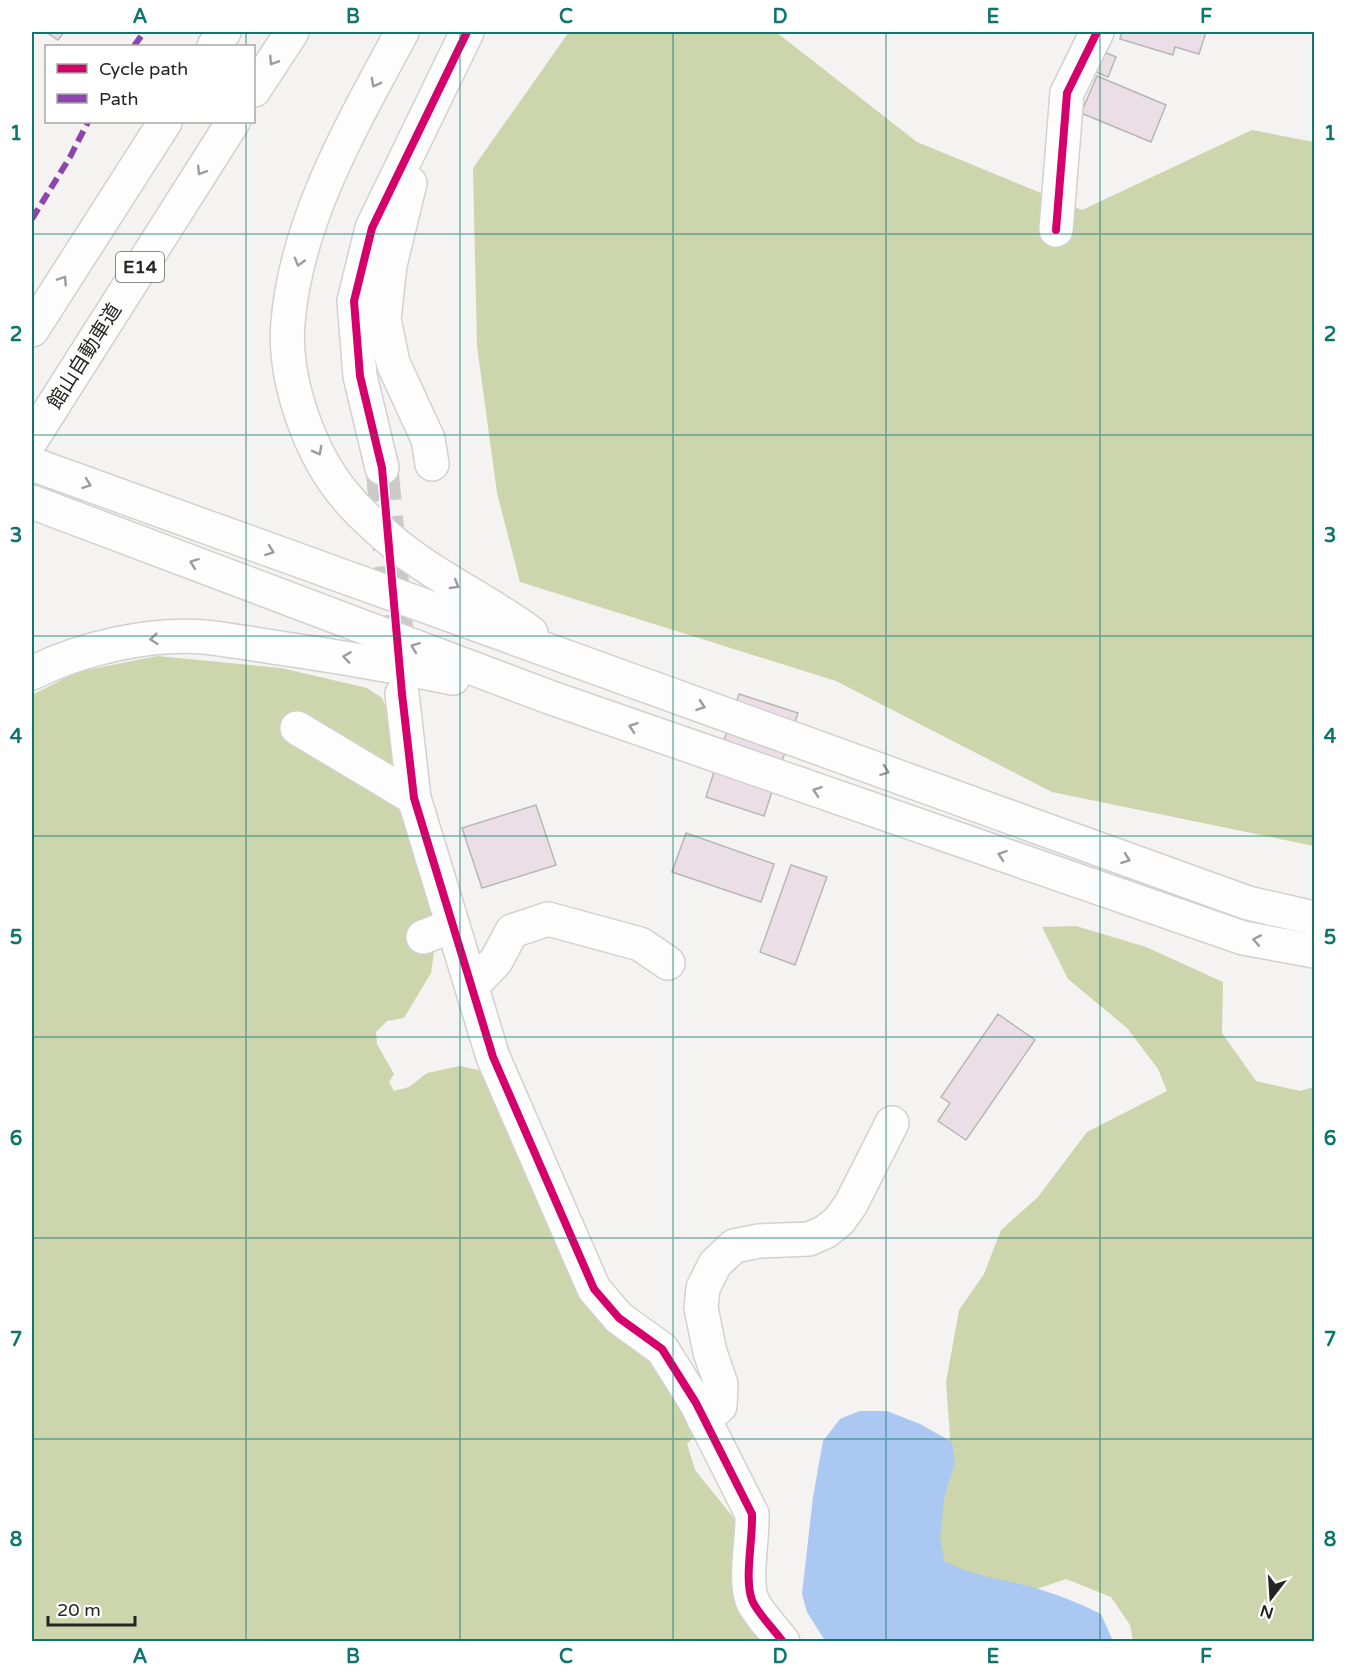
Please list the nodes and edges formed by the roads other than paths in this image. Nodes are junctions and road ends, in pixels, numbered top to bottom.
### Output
1 (224, 32) edge
2 (292, 32) edge
3 (402, 32) edge
4 (467, 32) edge
5 (1097, 32) edge
6 (215, 45) edge
7 (255, 88) edge
8 (425, 120) junction
9 (164, 123) edge
10 (232, 123) edge
11 (1056, 230) dead end
12 (32, 330) edge
13 (40, 427) edge
14 (32, 464) edge
15 (432, 464) dead end
16 (382, 468) tunnel mouth
17 (32, 502) edge
18 (566, 658) junction
19 (32, 673) edge
20 (402, 694) tunnel mouth
21 (549, 697) junction
22 (297, 728) dead end
23 (414, 798) junction
24 (1314, 918) edge
25 (1314, 951) edge
26 (668, 963) dead end
27 (472, 986) junction
28 (892, 1123) dead end
29 (704, 1420) junction
30 (783, 1641) edge

1 - 6 main road
2 -> 7 main road
3 -> 18 main road
4 - 8 main road
5 - 11 main road
8 - 15 main road
8 - 16 main road
12 -> 9 main road, E14
10 -> 13 main road, 館山自動車道 / E14
14 -> 18 main road
21 -> 17 main road
18 -> 24 main road
21 -> 19 main road
20 - 23 main road
25 -> 21 main road
22 - 23 main road
23 - 27 main road
26 - 27 main road
27 - 29 main road
28 - 29 main road
29 - 30 main road

